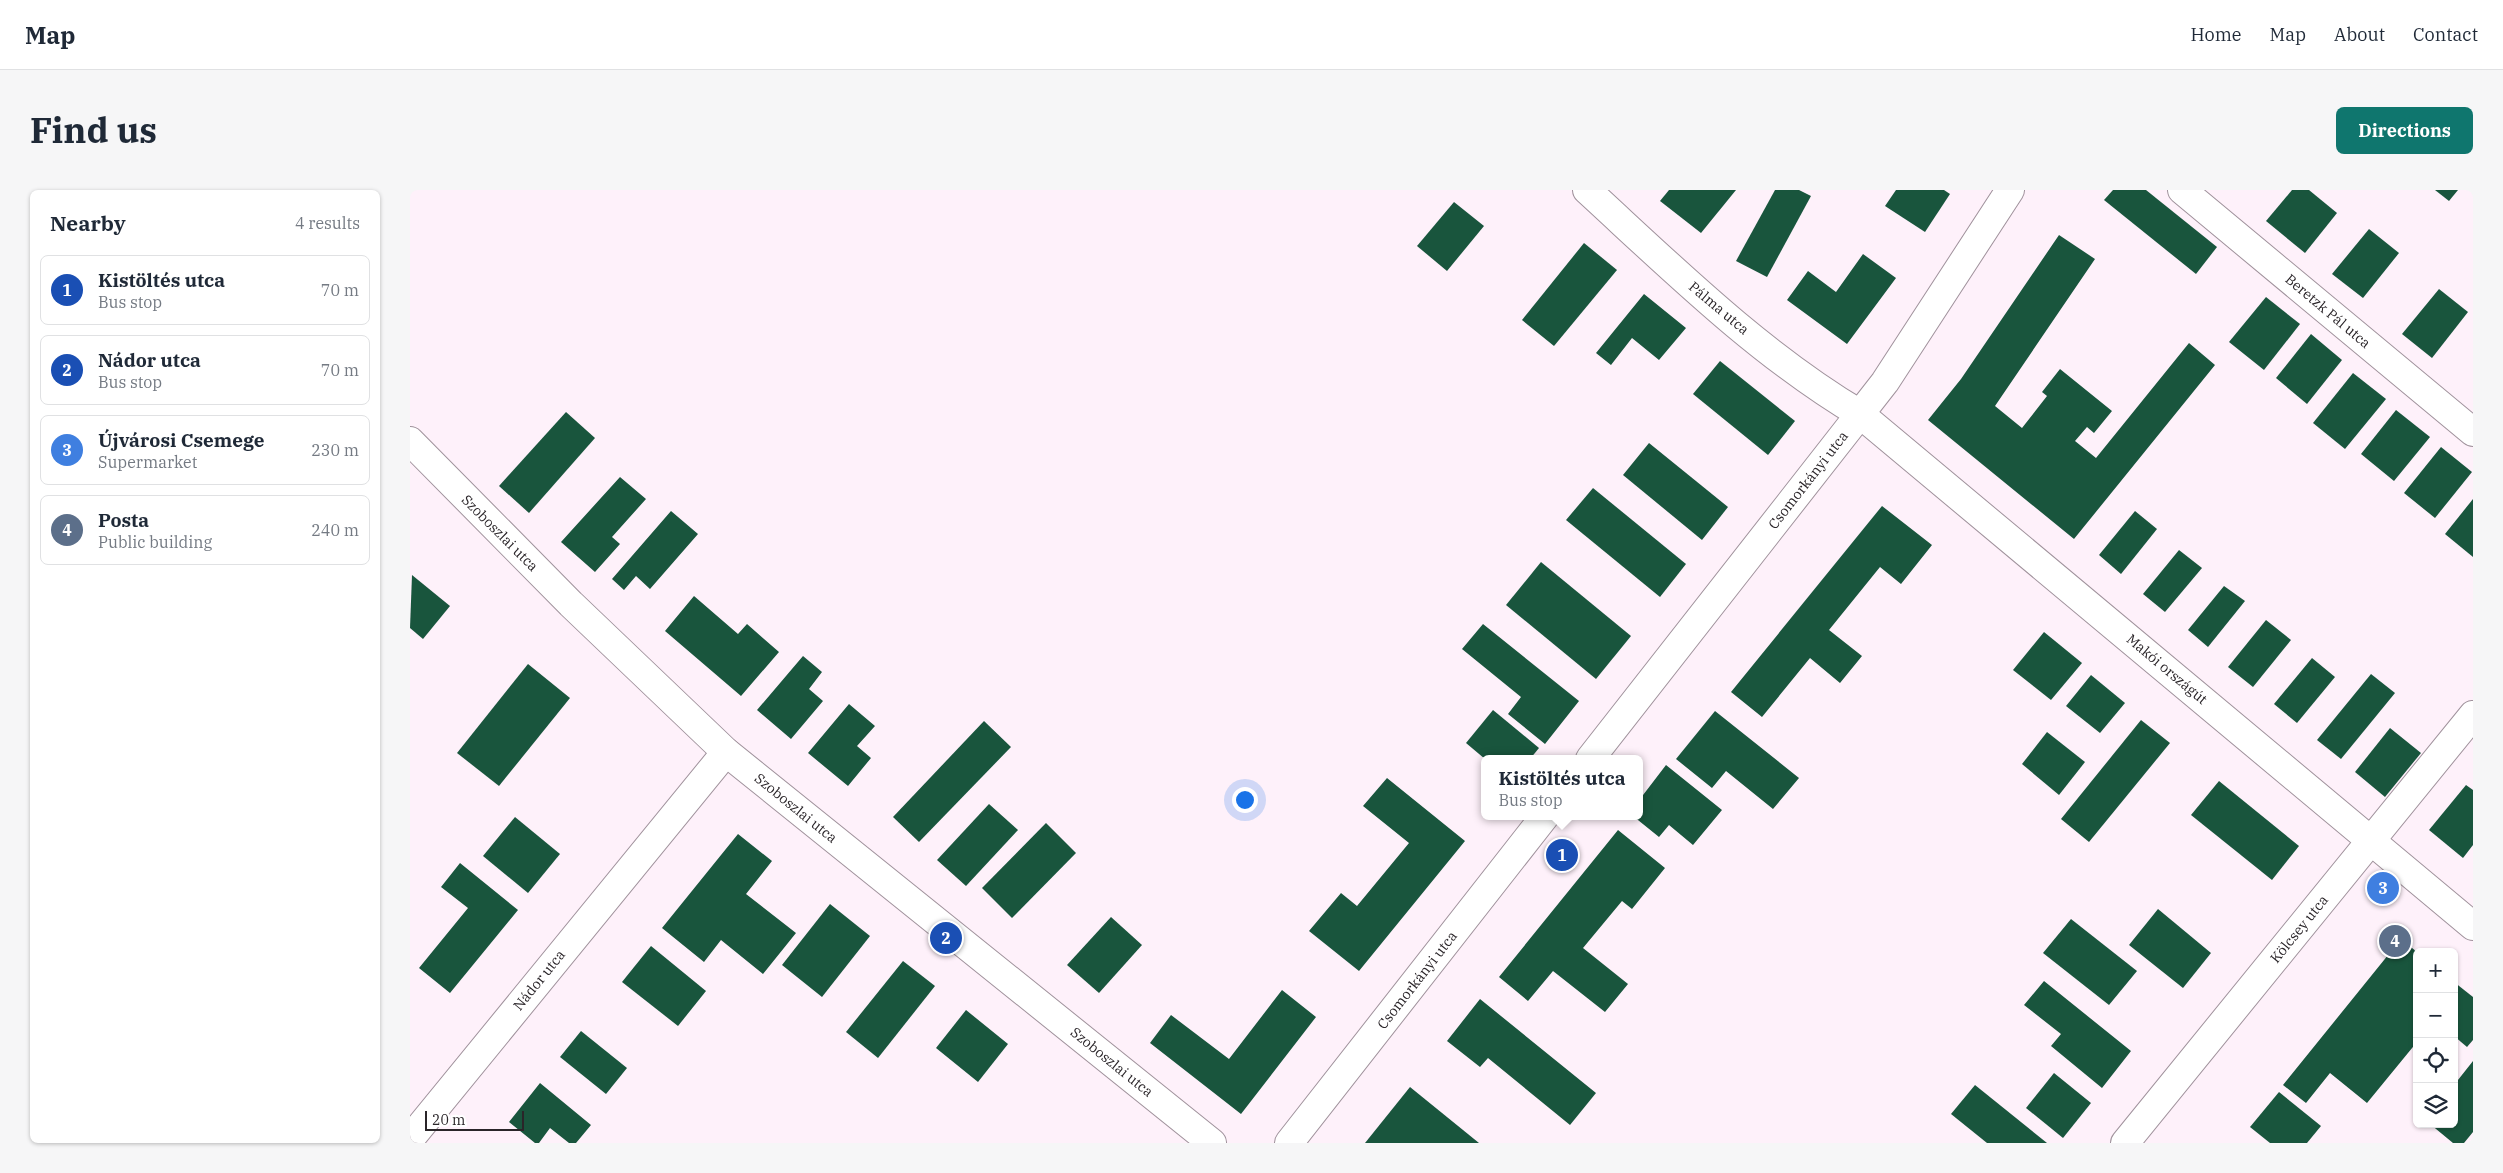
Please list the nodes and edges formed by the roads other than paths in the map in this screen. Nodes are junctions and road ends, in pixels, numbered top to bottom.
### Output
1 (1587, 190) edge
2 (2010, 190) edge
3 (2182, 190) edge
4 (1860, 414) junction
5 (2473, 432) edge
6 (412, 449) edge
7 (2473, 715) edge
8 (726, 752) junction
9 (1593, 755) edge
10 (1542, 820) edge
11 (2372, 840) junction
12 (2473, 926) edge
13 (410, 1139) edge
14 (1212, 1143) edge
15 (1289, 1143) edge
16 (2125, 1143) edge

1 - 4 street, Pálma utca
2 - 4 street, Csomorkányi utca
3 - 5 street, Beretzk Pál utca
4 - 9 street, Csomorkányi utca
4 - 11 street, Makói országút
6 - 8 street, Szoboszlai utca
7 - 11 street, Kölcsey utca
8 - 13 street, Nádor utca
8 - 14 street, Szoboszlai utca
10 - 15 street, Csomorkányi utca
11 - 12 street, Makói országút
11 - 16 street, Kölcsey utca

